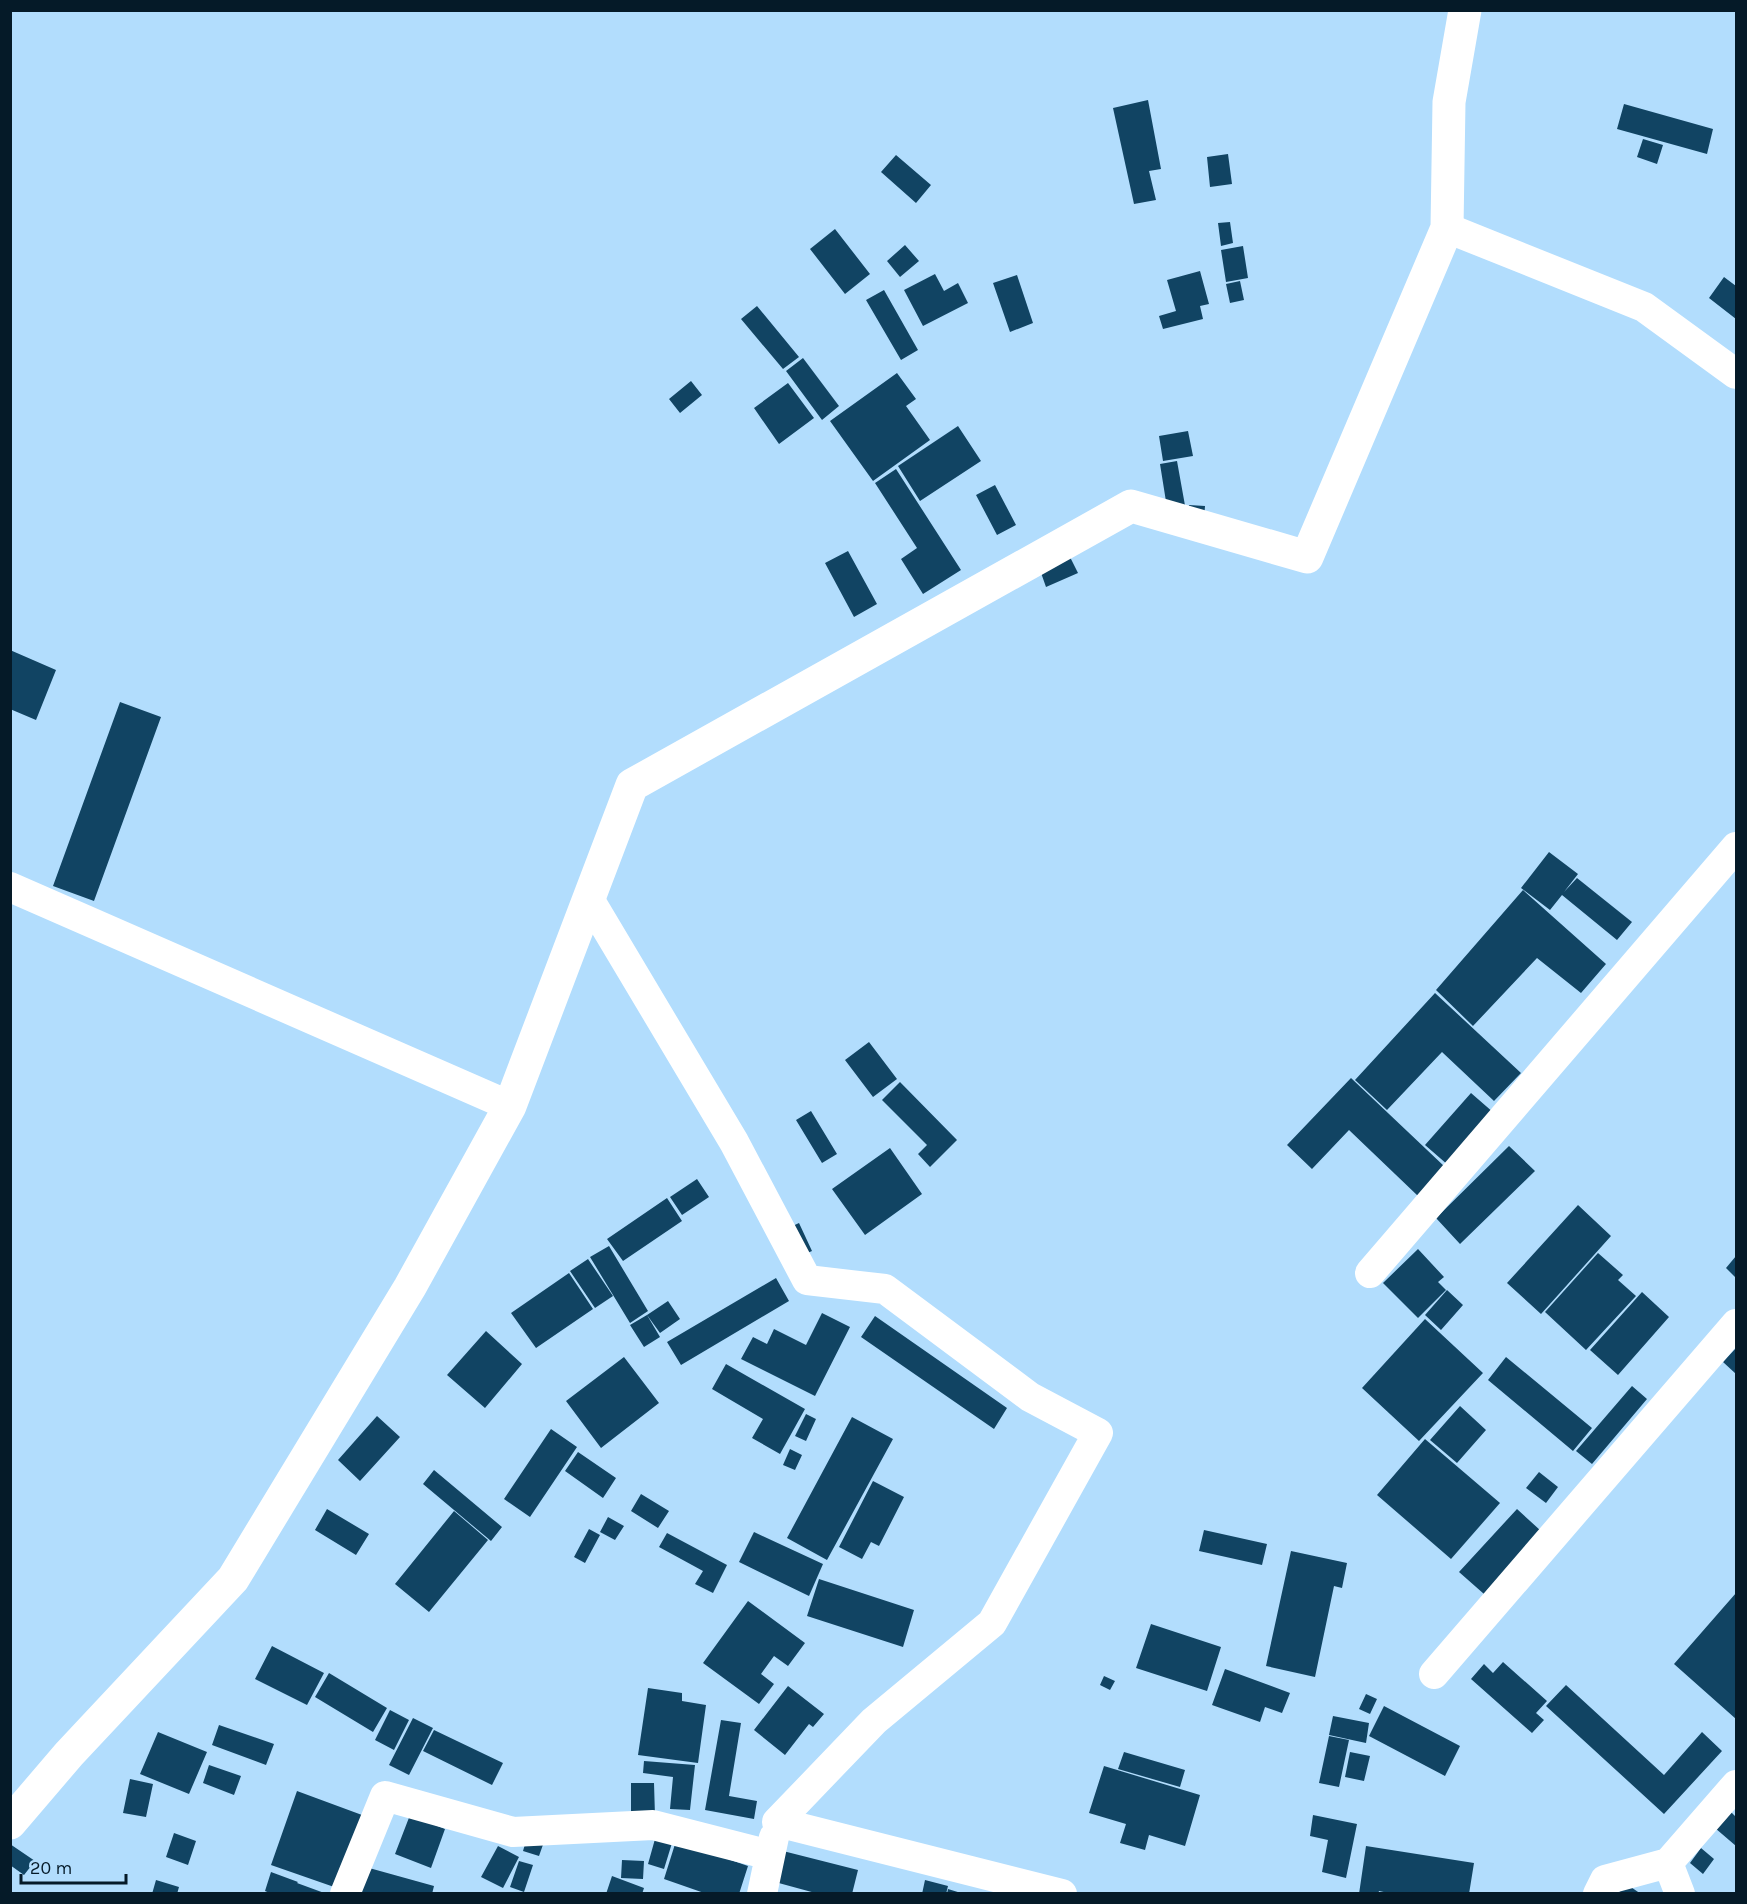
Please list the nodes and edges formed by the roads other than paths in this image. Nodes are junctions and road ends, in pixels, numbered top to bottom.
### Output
1 (1465, 10) edge
2 (1446, 228) junction
3 (1737, 374) edge
4 (1737, 847) edge
5 (10, 886) edge
6 (589, 899) junction
7 (510, 1106) junction
8 (1370, 1273) dead end
9 (1737, 1324) edge
10 (1434, 1674) dead end
11 (1737, 1785) edge
12 (777, 1822) junction
13 (10, 1823) edge
14 (770, 1855) junction
15 (1668, 1863) junction
16 (345, 1893) edge
17 (762, 1893) edge
18 (1062, 1893) edge
19 (1598, 1893) edge
20 (1680, 1893) edge

1 - 2 street
2 - 3 street
2 - 6 street
4 - 8 street
5 - 7 street
6 - 7 street
6 - 12 street
7 - 13 street
9 - 10 street
11 - 15 street
12 - 14 street
12 - 18 street
14 - 16 street
14 - 17 street
15 - 19 street
15 - 20 street

